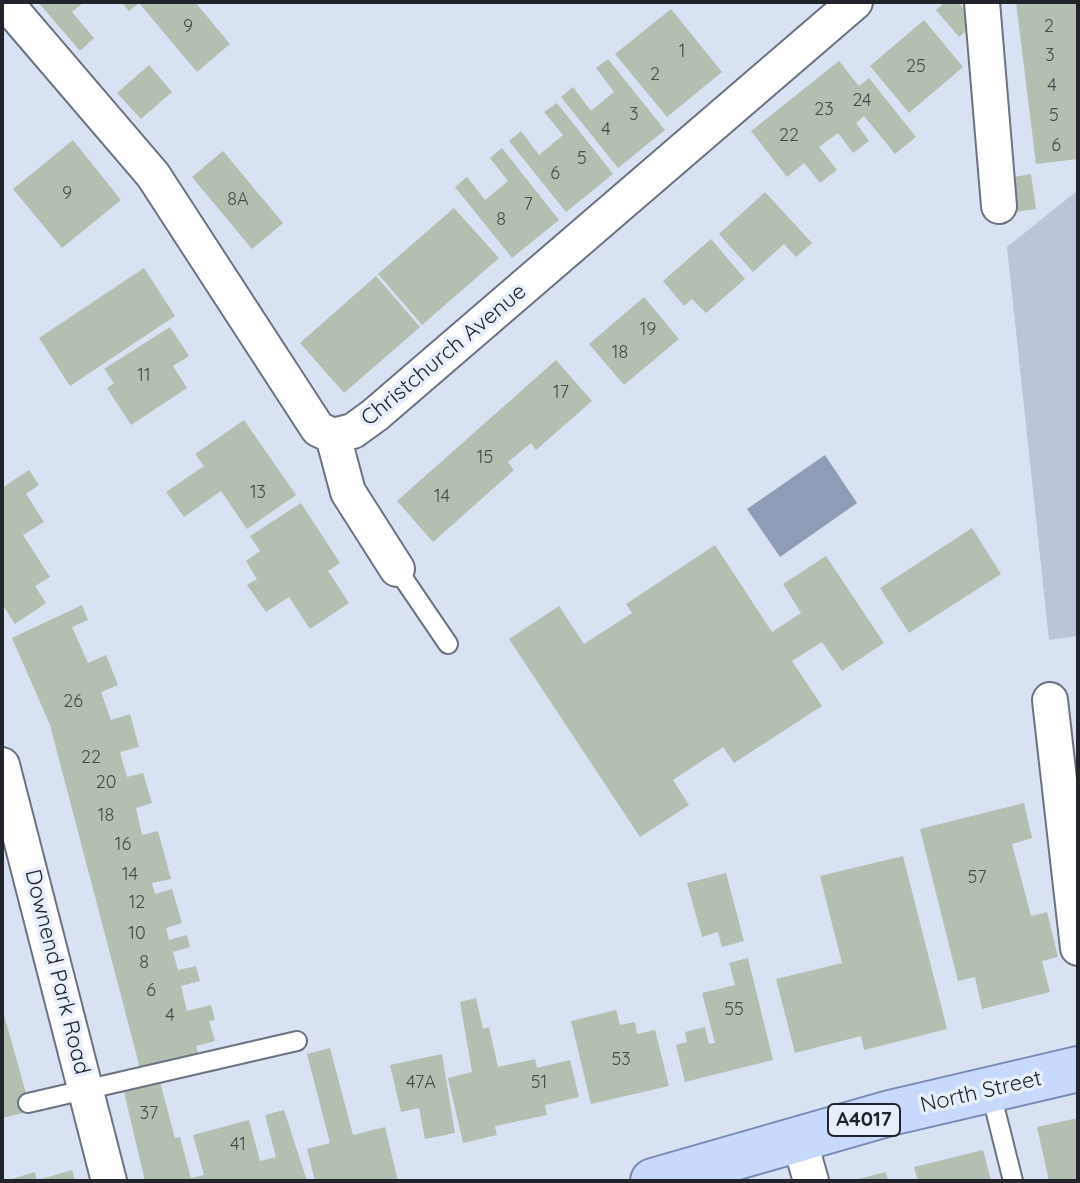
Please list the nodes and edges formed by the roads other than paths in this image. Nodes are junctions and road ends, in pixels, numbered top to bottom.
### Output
1 (5, 2) edge
2 (855, 2) edge
3 (982, 2) edge
4 (999, 206) dead end
5 (333, 436) junction
6 (397, 569) joint
7 (448, 644) dead end
8 (1061, 719) edge
9 (2, 765) edge
10 (1078, 948) edge
11 (297, 1041) dead end
12 (1078, 1069) edge
13 (990, 1089) junction
14 (87, 1092) junction
15 (28, 1103) dead end
16 (799, 1139) junction
17 (109, 1181) edge
18 (653, 1181) edge
19 (811, 1181) edge
20 (1013, 1181) edge

1 - 5 street
2 - 5 street, Christchurch Avenue
3 - 4 street
5 - 6 street
6 - 7 lane
8 - 10 street
9 - 14 street, Downend Park Road
11 - 14 lane
12 - 13 main road, North Street / A4017
13 - 16 main road, North Street / A4017
13 - 20 lane
14 - 15 lane
14 - 17 street, Downend Park Road
16 - 18 main road, North Street / A4017
16 - 19 street

